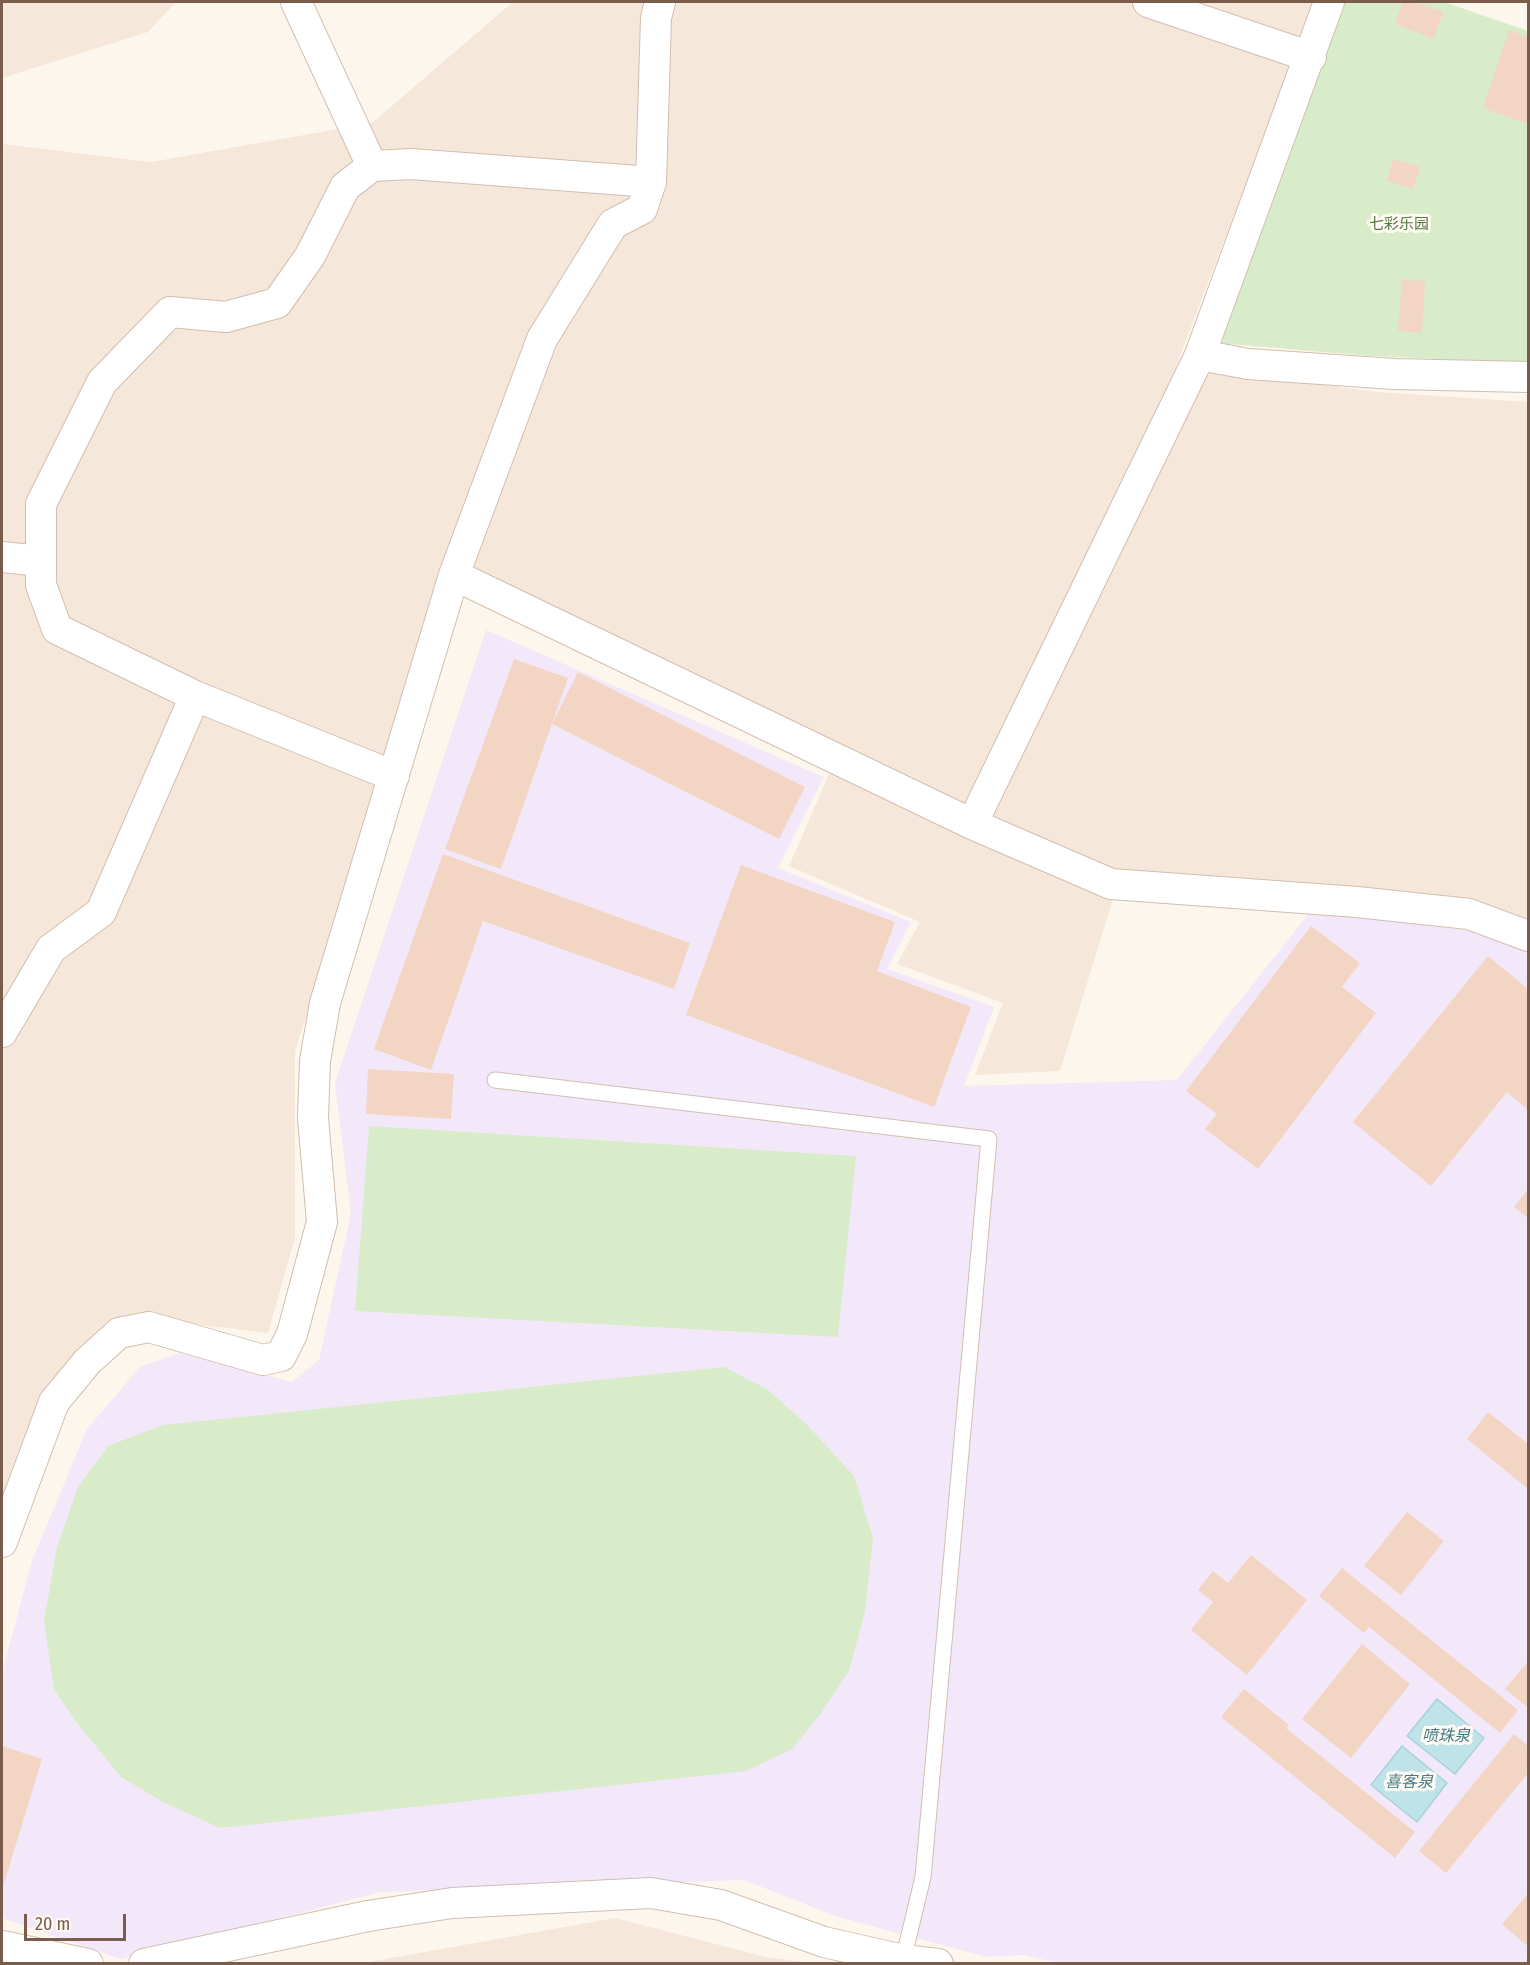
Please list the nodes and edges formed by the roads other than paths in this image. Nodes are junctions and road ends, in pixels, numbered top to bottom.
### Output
1 (296, 2) edge
2 (660, 2) edge
3 (1148, 2) edge
4 (1329, 2) edge
5 (1311, 57) junction
6 (372, 166) junction
7 (651, 182) junction
8 (1200, 355) junction
9 (1528, 377) edge
10 (2, 557) edge
11 (41, 561) junction
12 (454, 575) junction
13 (195, 696) junction
14 (394, 776) junction
15 (972, 824) junction
16 (1528, 936) edge
17 (2, 1032) edge
18 (495, 1080) dead end
19 (2, 1542) edge
20 (2, 1946) edge
21 (903, 1960) junction
22 (88, 1964) edge
23 (144, 1964) edge
24 (938, 1964) edge

1 - 6 street
2 - 7 street
3 - 5 street
4 - 5 street
5 - 8 street
6 - 7 street
6 - 11 street
7 - 12 street
8 - 9 street
8 - 15 street
10 - 11 street
11 - 13 street
12 - 14 street
12 - 15 street
13 - 14 street
13 - 17 street
14 - 19 street
15 - 16 street
18 - 21 lane
20 - 22 street
21 - 23 street
21 - 24 street

